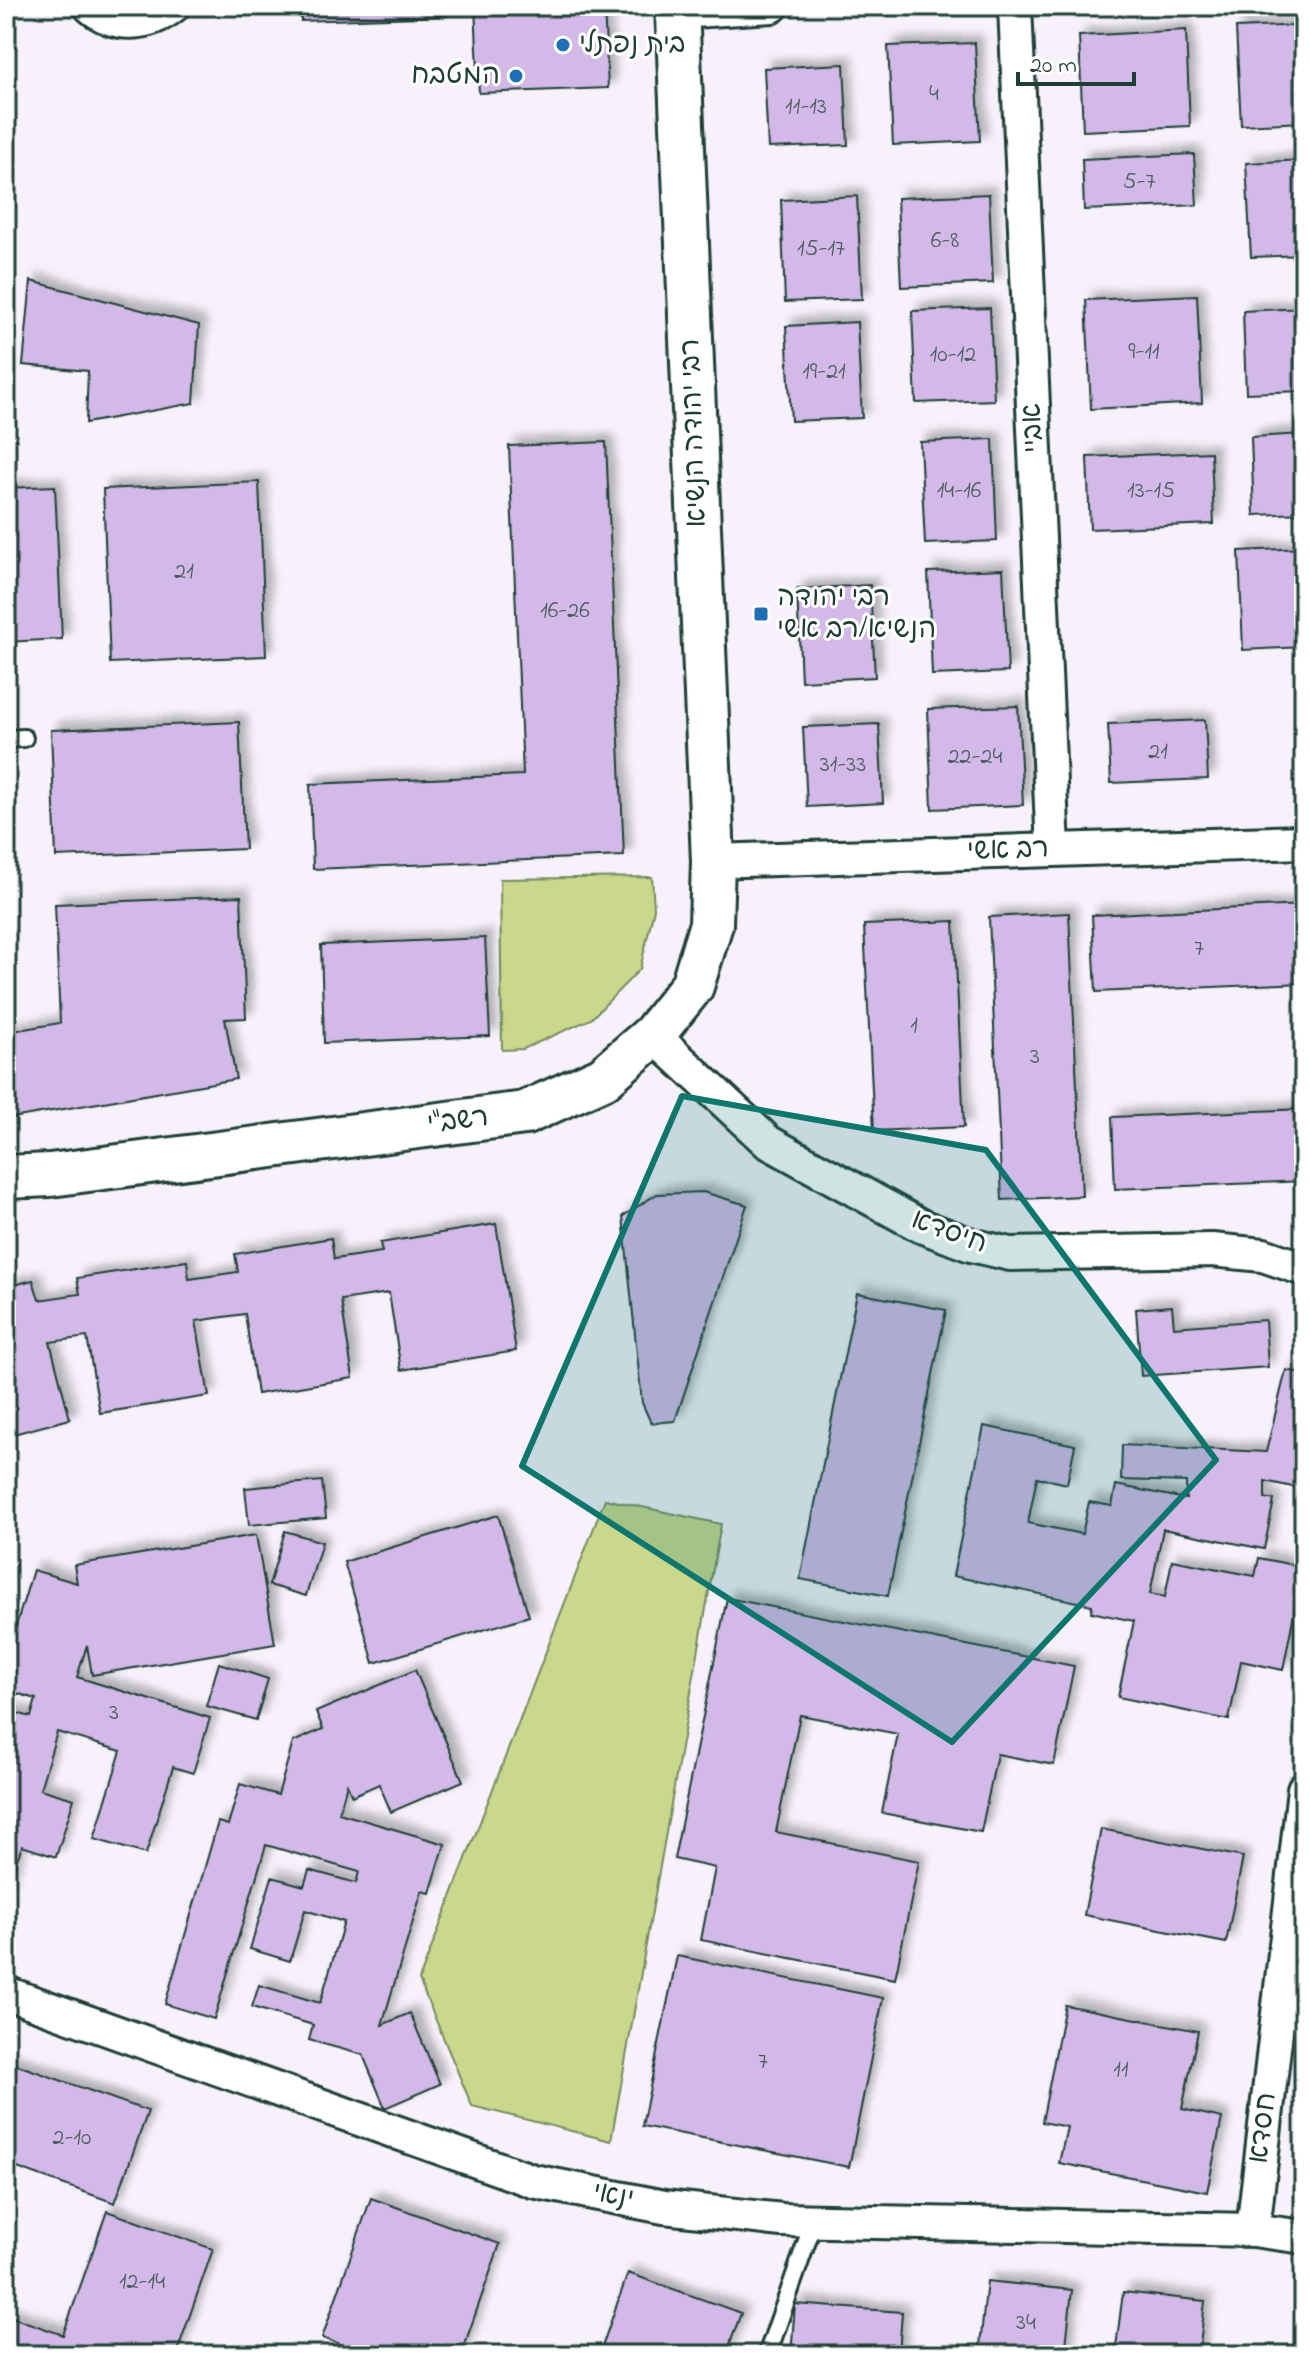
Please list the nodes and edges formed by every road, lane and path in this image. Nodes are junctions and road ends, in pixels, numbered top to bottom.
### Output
1 (90, 6) edge
2 (173, 6) edge
3 (772, 6) edge
4 (1015, 6) edge
5 (677, 9) edge
6 (24, 738) dead end
7 (6, 739) edge
8 (1304, 842) edge
9 (1053, 850) junction
10 (713, 861) junction
11 (653, 1035) junction
12 (50, 1175) junction
13 (6, 1177) edge
14 (6, 1193) edge
15 (1304, 1269) edge
16 (1304, 1789) edge
17 (6, 1993) edge
18 (814, 2221) junction
19 (1253, 2230) junction
20 (1304, 2237) edge
21 (767, 2355) edge

1 - 2 street
3 - 5 street
4 - 9 street, אביי
5 - 10 street, רבי יהודה הנשיא
6 - 7 lane
8 - 9 street, רב אשי
9 - 10 street, רב אשי
10 - 11 street, רשב"י
11 - 12 street, רשב"י
11 - 15 street, חיסדא
12 - 13 street, רשב"י
12 - 14 street, רשב"י
16 - 19 street, חסדא
17 - 18 street, ינאי
18 - 19 street, ינאי
18 - 21 lane
19 - 20 street, ינאי

